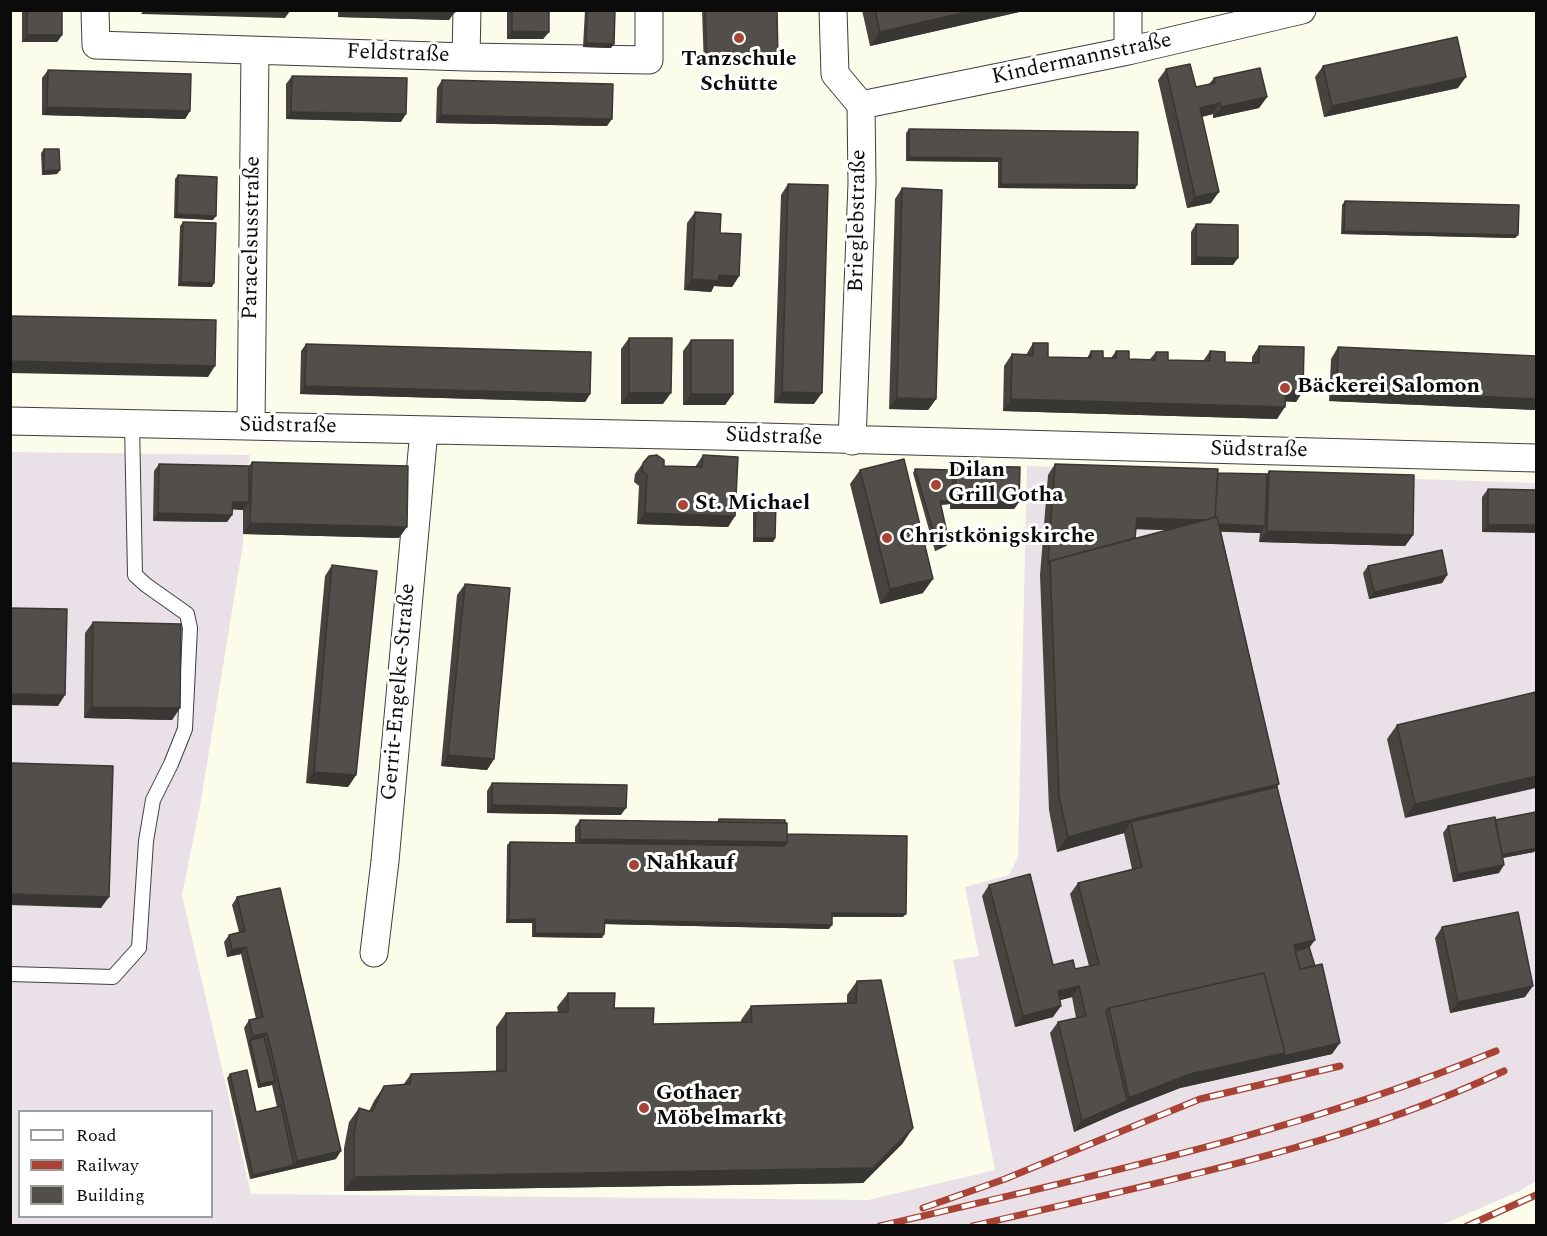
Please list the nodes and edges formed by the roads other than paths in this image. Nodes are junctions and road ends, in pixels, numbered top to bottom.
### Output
1 (95, 10) edge
2 (467, 10) edge
3 (649, 10) edge
4 (833, 10) edge
5 (1128, 10) edge
6 (1302, 10) edge
7 (255, 51) junction
8 (1128, 51) junction
9 (466, 57) junction
10 (861, 105) junction
11 (10, 421) edge
12 (132, 424) junction
13 (251, 426) junction
14 (424, 430) junction
15 (852, 441) junction
16 (1536, 458) edge
17 (374, 953) dead end
18 (10, 974) edge

1 - 7 street, Feldstraße
2 - 9 street
3 - 9 street, Feldstraße
4 - 10 street
5 - 8 street
6 - 8 street, Kindermannstraße
7 - 9 street, Feldstraße
7 - 13 street, Paracelsusstraße
8 - 10 street, Kindermannstraße
10 - 15 street, Brieglebstraße
11 - 12 street, Südstraße
12 - 13 street, Südstraße
12 - 18 lane
13 - 14 street, Südstraße
14 - 15 street, Südstraße
14 - 17 street, Gerrit-Engelke-Straße
15 - 16 street, Südstraße

